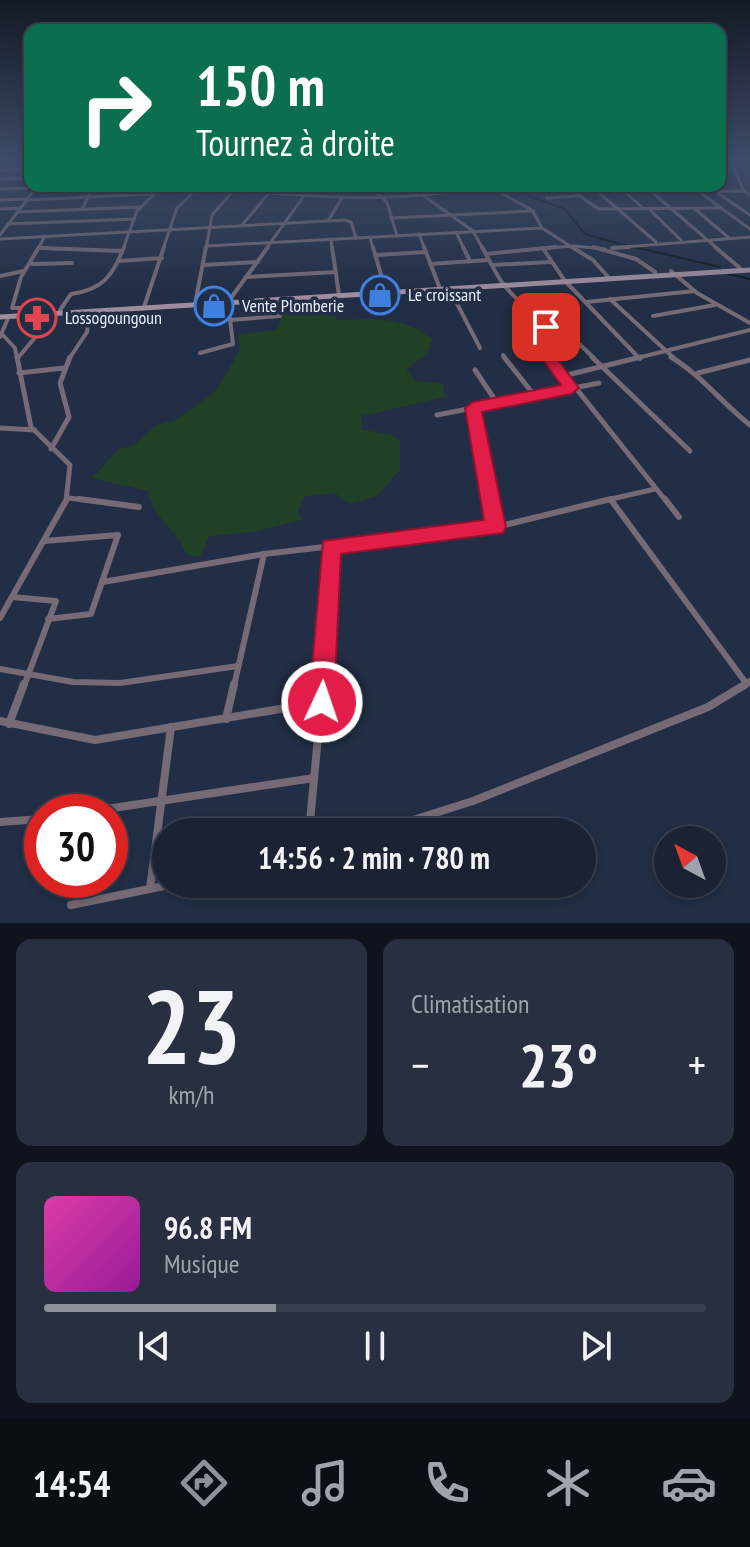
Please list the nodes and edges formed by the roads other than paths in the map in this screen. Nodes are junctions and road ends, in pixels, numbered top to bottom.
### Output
1 (23, 205) edge
2 (84, 205) edge
3 (179, 205) edge
4 (221, 205) edge
5 (259, 205) edge
6 (297, 205) edge
7 (338, 205) edge
8 (388, 205) edge
9 (439, 205) edge
10 (523, 205) edge
11 (591, 205) edge
12 (614, 205) edge
13 (641, 205) edge
14 (665, 205) edge
15 (717, 205) edge
16 (140, 207) joint
17 (110, 208) junction
18 (721, 208) junction
19 (0, 209) edge
20 (82, 209) junction
21 (695, 209) junction
22 (19, 210) junction
23 (648, 210) junction
24 (671, 210) junction
25 (57, 211) junction
26 (534, 211) junction
27 (621, 211) junction
28 (452, 214) junction
29 (391, 218) junction
30 (134, 219) junction
31 (104, 220) junction
32 (0, 221) edge
33 (328, 221) junction
34 (10, 222) junction
35 (49, 222) junction
36 (283, 223) junction
37 (241, 225) junction
38 (211, 227) junction
39 (542, 228) junction
40 (171, 229) junction
41 (750, 229) edge
42 (473, 231) junction
43 (130, 232) junction
44 (456, 232) junction
45 (419, 234) junction
46 (0, 235) edge
47 (45, 236) junction
48 (397, 236) junction
49 (370, 237) junction
50 (750, 237) edge
51 (356, 238) junction
52 (730, 238) junction
53 (331, 239) junction
54 (706, 240) junction
55 (682, 241) junction
56 (273, 243) junction
57 (656, 243) junction
58 (565, 244) junction
59 (207, 246) junction
60 (605, 247) junction
61 (41, 248) junction
62 (544, 250) junction
63 (122, 251) junction
64 (426, 252) junction
65 (485, 254) junction
66 (376, 255) junction
67 (162, 258) junction
68 (489, 260) junction
69 (119, 261) junction
70 (470, 261) junction
71 (258, 262) junction
72 (552, 262) junction
73 (72, 263) dead end
74 (31, 264) junction
75 (430, 264) junction
76 (204, 265) junction
77 (492, 265) junction
78 (740, 268) junction
79 (750, 269) edge
80 (25, 270) junction
81 (336, 272) junction
82 (655, 272) junction
83 (672, 272) junction
84 (0, 276) edge
85 (608, 276) junction
86 (246, 277) junction
87 (564, 279) junction
88 (504, 284) junction
89 (439, 286) junction
90 (449, 288) junction
91 (386, 291) junction
92 (695, 291) junction
93 (339, 293) junction
94 (278, 299) junction
95 (610, 299) junction
96 (230, 300) junction
97 (585, 302) junction
98 (196, 303) junction
99 (715, 305) junction
100 (145, 306) junction
101 (60, 310) junction
102 (90, 311) junction
103 (30, 312) junction
104 (48, 312) junction
105 (0, 315) edge
106 (9, 316) junction
107 (653, 316) dead end
108 (230, 320) junction
109 (750, 323) edge
110 (546, 327) junction
111 (750, 330) edge
112 (1, 335) edge
113 (480, 348) dead end
114 (200, 353) dead end
115 (665, 353) junction
116 (503, 355) dead end
117 (640, 359) junction
118 (17, 360) junction
119 (750, 360) edge
120 (65, 368) junction
121 (606, 368) junction
122 (475, 370) dead end
123 (19, 373) junction
124 (698, 373) junction
125 (563, 376) junction
126 (599, 383) dead end
127 (571, 388) junction
128 (534, 396) junction
129 (497, 403) junction
130 (473, 408) junction
131 (437, 415) dead end
132 (750, 425) edge
133 (0, 428) edge
134 (36, 430) junction
135 (51, 449) junction
136 (690, 451) dead end
137 (655, 489) junction
138 (68, 498) junction
139 (611, 500) junction
140 (139, 507) dead end
141 (679, 517) dead end
142 (496, 527) junction
143 (44, 541) junction
144 (330, 547) junction
145 (264, 554) junction
146 (103, 582) junction
147 (12, 597) junction
148 (0, 618) edge
149 (48, 619) junction
150 (238, 666) junction
151 (0, 669) edge
152 (29, 672) junction
153 (748, 682) edge
154 (322, 702) junction
155 (226, 719) junction
156 (4, 723) edge
157 (171, 727) junction
158 (314, 778) junction
159 (161, 801) junction
160 (128, 806) edge
161 (310, 818) edge
162 (419, 818) edge
163 (24, 820) edge
164 (0, 822) edge
165 (150, 889) joint
166 (71, 905) dead end

1 - 22 street
2 - 20 street
3 - 40 street
4 - 38 street
5 - 37 street
6 - 36 street
7 - 33 street
8 - 29 street
9 - 28 street
10 - 26 street
11 - 27 street
12 - 27 street
13 - 23 street
14 - 24 street
15 - 18 street
16 - 17 street
16 - 30 street
17 - 20 street
17 - 31 street
18 - 21 street
18 - 41 street
19 - 22 street
20 - 25 street
21 - 24 street
21 - 52 street
22 - 25 street
22 - 34 street
23 - 24 street
23 - 27 street
23 - 55 street
24 - 54 street
25 - 35 street
26 - 28 street
26 - 39 street
27 - 57 street
28 - 29 street
28 - 42 street
29 - 48 street
30 - 31 street
30 - 43 street
31 - 35 street
32 - 34 street
33 - 36 street
33 - 51 street
34 - 35 street
34 - 46 street
36 - 37 street
36 - 56 street
37 - 38 street
38 - 40 street
38 - 59 street
39 - 42 street
39 - 58 street
40 - 43 street
40 - 67 street
42 - 44 street
42 - 65 street
43 - 47 street
43 - 63 street
44 - 45 street
44 - 70 street
45 - 48 street
45 - 64 street
46 - 47 street
47 - 61 street
48 - 49 street
49 - 51 street
49 - 66 street
50 - 52 street
51 - 53 street
52 - 54 street
53 - 56 street
53 - 81 street
54 - 55 street
54 - 78 street
55 - 57 street
56 - 59 street
56 - 71 street
57 - 60 street
58 - 60 street
58 - 62 street
58 - 85 street
59 - 76 street
60 - 82 street
61 - 63 street
61 - 74 street
62 - 65 street
62 - 72 street
63 - 69 street
64 - 66 street
64 - 75 street
65 - 68 street
66 - 91 street
67 - 69 street
67 - 100 street
68 - 70 street
68 - 77 street
69 - 101 street
70 - 75 street
71 - 76 street
71 - 86 street
72 - 77 street
72 - 87 street
73 - 74 street
74 - 80 street
75 - 89 street
76 - 98 street
77 - 88 street
78 - 79 main road
78 - 83 main road
79 - 83 main road
80 - 84 street
80 - 103 street
81 - 86 street
81 - 93 street
82 - 83 main road
82 - 85 main road
83 - 85 main road
83 - 92 street
85 - 87 main road
86 - 96 street
87 - 88 main road
87 - 97 street
88 - 89 main road
88 - 90 main road
88 - 110 street
89 - 91 main road
90 - 91 main road
90 - 113 street
91 - 93 main road
92 - 95 street
92 - 99 street
93 - 94 main road
93 - 96 main road
94 - 96 main road
94 - 108 street
95 - 97 street
95 - 115 street
96 - 98 main road
96 - 108 street
97 - 117 street
98 - 100 main road
99 - 107 street
99 - 109 street
100 - 101 main road
100 - 102 main road
101 - 104 main road
102 - 104 main road
102 - 120 street
103 - 104 main road
103 - 105 main road
104 - 106 main road
104 - 118 street
105 - 106 main road
106 - 112 street
108 - 114 street
110 - 121 street
110 - 125 street
111 - 115 street
112 - 118 street
115 - 117 street
115 - 124 street
116 - 128 street
117 - 121 street
118 - 123 street
119 - 124 street
120 - 123 street
120 - 135 street
121 - 125 street
121 - 136 street
122 - 129 street
123 - 134 street
124 - 132 street
125 - 127 street
126 - 127 street
127 - 128 street
127 - 137 street
128 - 129 street
129 - 130 street
130 - 131 street
130 - 142 street
133 - 134 street
134 - 135 street
135 - 138 street
137 - 139 street
137 - 141 street
138 - 140 street
138 - 143 street
139 - 142 street
139 - 153 street
142 - 144 street
143 - 146 street
143 - 147 street
144 - 145 street
144 - 154 street
145 - 146 street
145 - 150 street
146 - 149 street
147 - 148 street
147 - 149 street
149 - 152 street
150 - 152 street
150 - 155 street
151 - 152 street
152 - 156 street
153 - 162 street
154 - 155 street
154 - 158 street
155 - 157 street
156 - 157 street
157 - 159 street
158 - 159 street
158 - 161 street
159 - 160 street
159 - 165 street
163 - 164 street
165 - 166 street

